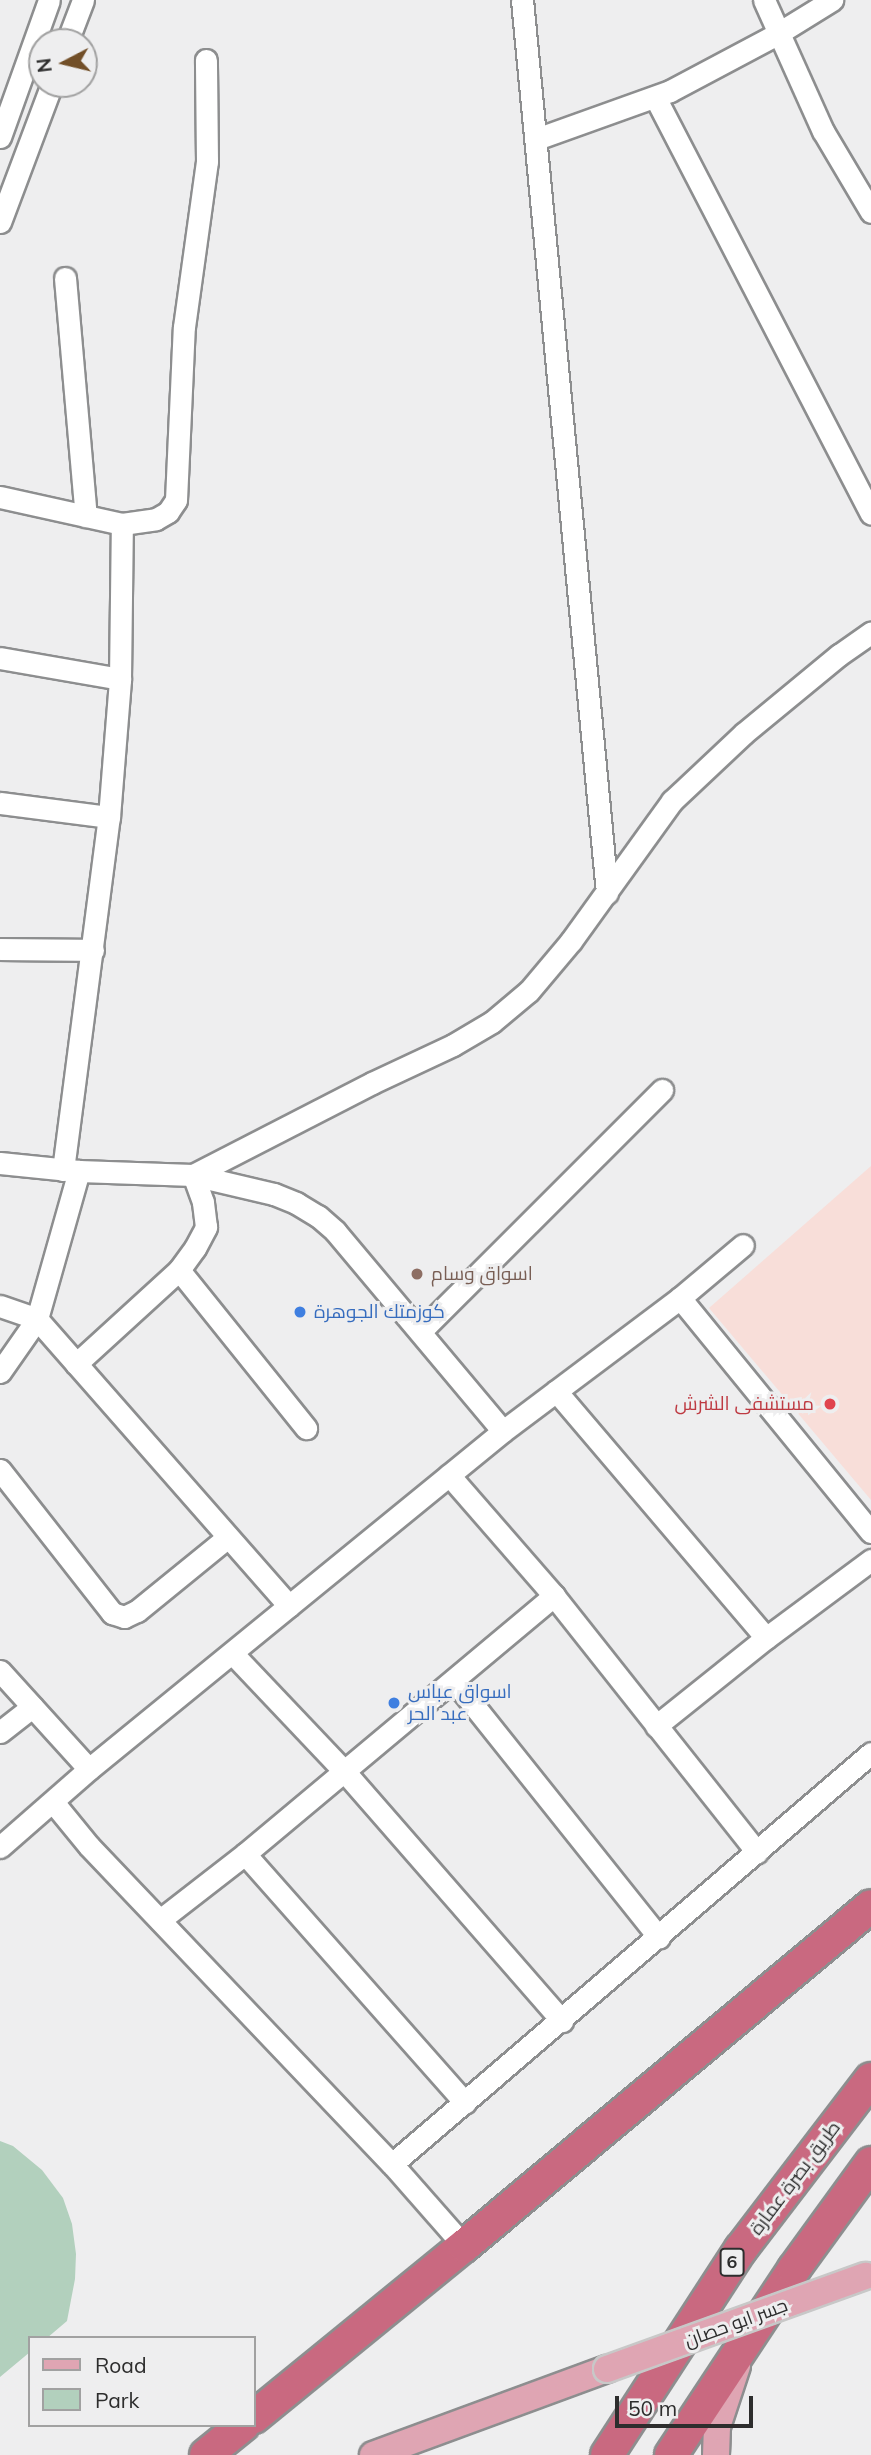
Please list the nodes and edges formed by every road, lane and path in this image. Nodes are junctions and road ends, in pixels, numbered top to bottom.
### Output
1 (49, 0) edge
2 (83, 0) edge
3 (522, 0) edge
4 (764, 0) edge
5 (832, 0) edge
6 (72, 28) edge
7 (777, 34) junction
8 (206, 60) dead end
9 (655, 97) junction
10 (47, 98) edge
11 (0, 137) edge
12 (536, 139) junction
13 (871, 212) edge
14 (0, 222) edge
15 (65, 278) dead end
16 (0, 497) edge
17 (871, 513) edge
18 (86, 516) junction
19 (122, 524) junction
20 (871, 633) edge
21 (0, 657) edge
22 (120, 679) junction
23 (0, 803) edge
24 (109, 817) junction
25 (607, 893) junction
26 (0, 949) edge
27 (93, 950) junction
28 (662, 1090) dead end
29 (0, 1163) edge
30 (71, 1171) junction
31 (193, 1175) junction
32 (743, 1245) dead end
33 (179, 1270) junction
34 (680, 1298) junction
35 (0, 1306) edge
36 (37, 1319) junction
37 (421, 1331) junction
38 (76, 1364) junction
39 (0, 1372) edge
40 (556, 1391) junction
41 (306, 1428) dead end
42 (503, 1431) junction
43 (0, 1470) edge
44 (449, 1475) junction
45 (871, 1532) edge
46 (228, 1537) junction
47 (871, 1560) edge
48 (554, 1596) junction
49 (289, 1606) junction
50 (766, 1637) junction
51 (233, 1654) junction
52 (0, 1671) edge
53 (455, 1682) junction
54 (32, 1707) junction
55 (656, 1726) junction
56 (0, 1732) edge
57 (871, 1754) edge
58 (89, 1769) junction
59 (344, 1771) junction
60 (53, 1802) junction
61 (0, 1847) edge
62 (757, 1852) junction
63 (245, 1854) junction
64 (871, 1906) edge
65 (160, 1920) junction
66 (659, 1938) junction
67 (562, 2021) junction
68 (871, 2079) edge
69 (465, 2103) junction
70 (871, 2163) edge
71 (393, 2164) junction
72 (464, 2246) junction
73 (868, 2276) edge
74 (744, 2344) junction
75 (256, 2415) edge
76 (241, 2427) edge
77 (206, 2455) edge
78 (373, 2455) edge
79 (607, 2455) edge
80 (671, 2455) edge
81 (716, 2455) edge

1 - 11 street
2 - 6 street
3 - 12 street
4 - 7 street
5 - 7 street
7 - 9 street
7 - 13 street
8 - 19 street
9 - 12 street
9 - 17 street
10 - 14 street
12 - 25 street
15 - 18 street
16 - 18 street
18 - 19 street
19 - 22 street
20 - 25 street
21 - 22 street
22 - 24 street
23 - 24 street
24 - 27 street
25 - 31 street
26 - 27 street
27 - 30 street
28 - 37 street
29 - 30 street
30 - 31 street
30 - 36 street
31 - 33 street
31 - 37 street
32 - 34 street
33 - 38 street
33 - 41 street
34 - 40 street
34 - 45 street
35 - 36 street
36 - 38 street
36 - 39 street
37 - 42 street
38 - 46 street
40 - 42 street
40 - 50 street
42 - 44 street
43 - 46 street
44 - 48 street
44 - 49 street
46 - 49 street
47 - 50 street
48 - 53 street
48 - 55 street
49 - 51 street
50 - 55 street
51 - 58 street
51 - 59 street
52 - 54 street
53 - 59 street
53 - 66 street
54 - 56 street
54 - 58 street
55 - 62 street
57 - 62 street
58 - 60 street
59 - 63 street
59 - 67 street
60 - 61 street
60 - 65 street
62 - 66 street
63 - 65 street
63 - 69 street
64 - 72 highway
65 - 71 street
66 - 67 street
67 - 69 street
68 - 79 highway, طريق بصرة عمارة / 6
69 - 71 street
70 - 74 highway
71 - 72 street
72 - 75 highway
73 - 78 main road, جسر ابو حصان, bridge
74 - 80 highway
74 - 81 main road
76 - 77 highway

